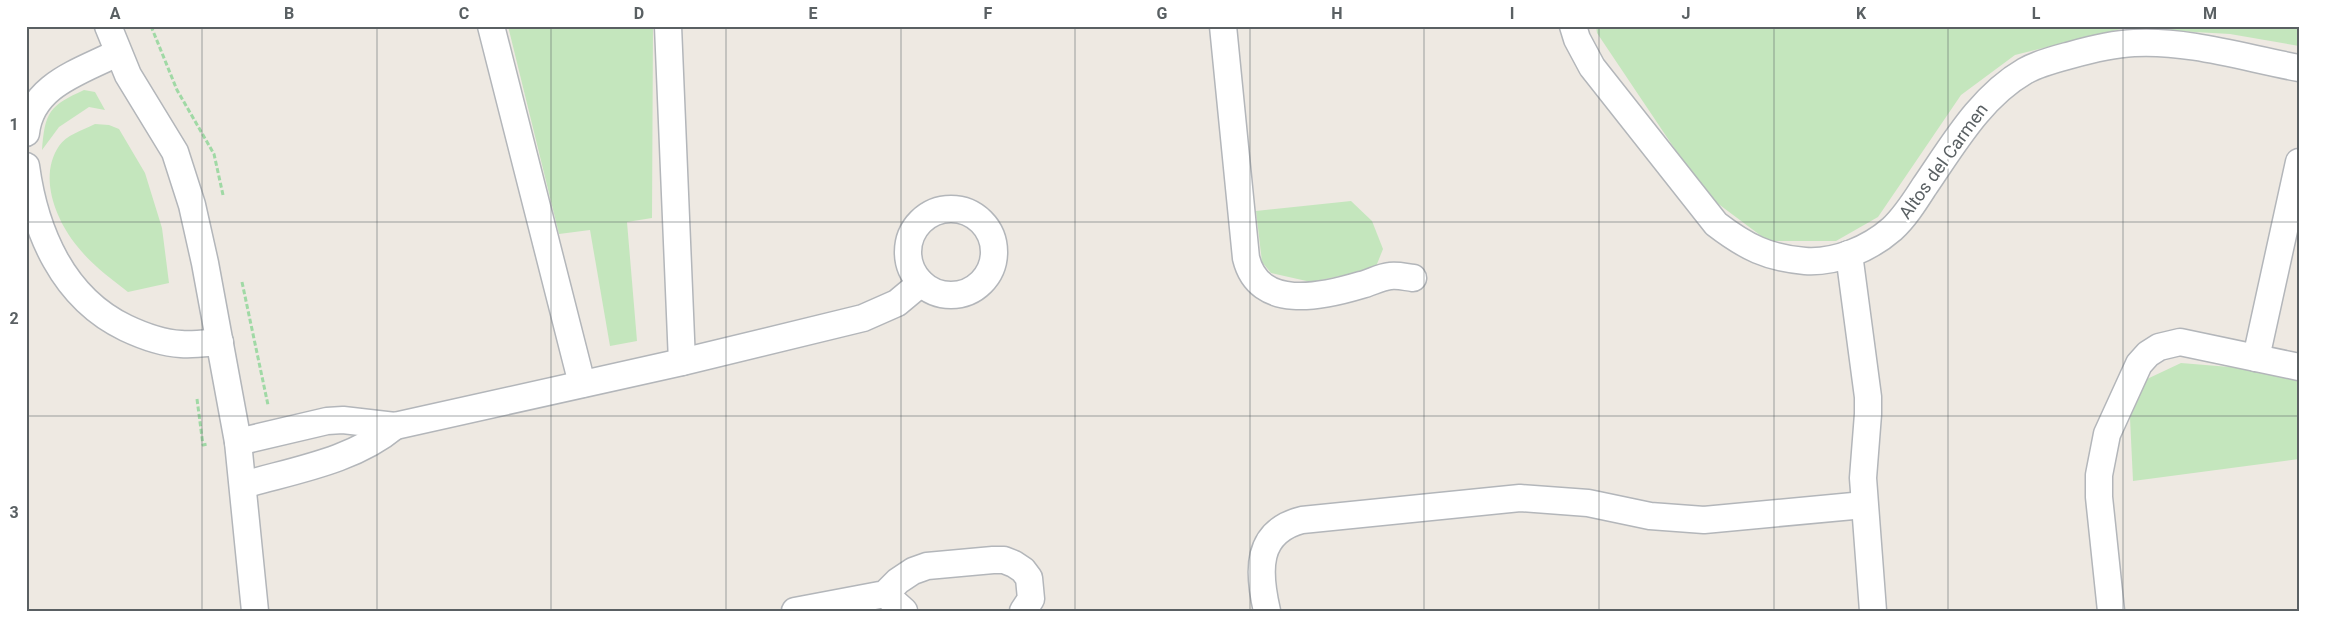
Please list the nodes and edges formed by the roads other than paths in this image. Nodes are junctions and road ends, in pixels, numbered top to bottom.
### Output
1 (108, 26) edge
2 (491, 26) edge
3 (668, 26) edge
4 (1223, 26) edge
5 (1573, 26) edge
6 (117, 53) junction
7 (2299, 68) edge
8 (26, 133) edge
9 (2299, 162) edge
10 (26, 166) edge
11 (1849, 254) junction
12 (1413, 278) dead end
13 (921, 283) dead end
14 (220, 342) junction
15 (2256, 358) junction
16 (682, 362) junction
17 (2299, 367) edge
18 (582, 384) junction
19 (395, 426) junction
20 (238, 442) junction
21 (244, 485) junction
22 (1864, 504) junction
23 (885, 594) junction
24 (256, 611) edge
25 (795, 611) edge
26 (904, 611) edge
27 (1023, 611) edge
28 (1267, 611) edge
29 (1873, 611) edge
30 (2111, 611) edge

1 - 6 street
2 - 18 street
3 - 16 street
4 - 12 street
5 - 11 street, Altos del Carmen
6 - 8 street
6 - 14 street
7 - 11 street, Altos del Carmen
9 - 15 street
10 - 14 street
11 - 22 street
13 - 16 street
14 - 20 street
15 - 17 street
15 - 30 street
16 - 18 street
18 - 19 street
19 - 20 street
19 - 21 street
20 - 21 street
21 - 24 street
22 - 28 street
22 - 29 street
23 - 25 street
23 - 26 street
23 - 27 street

